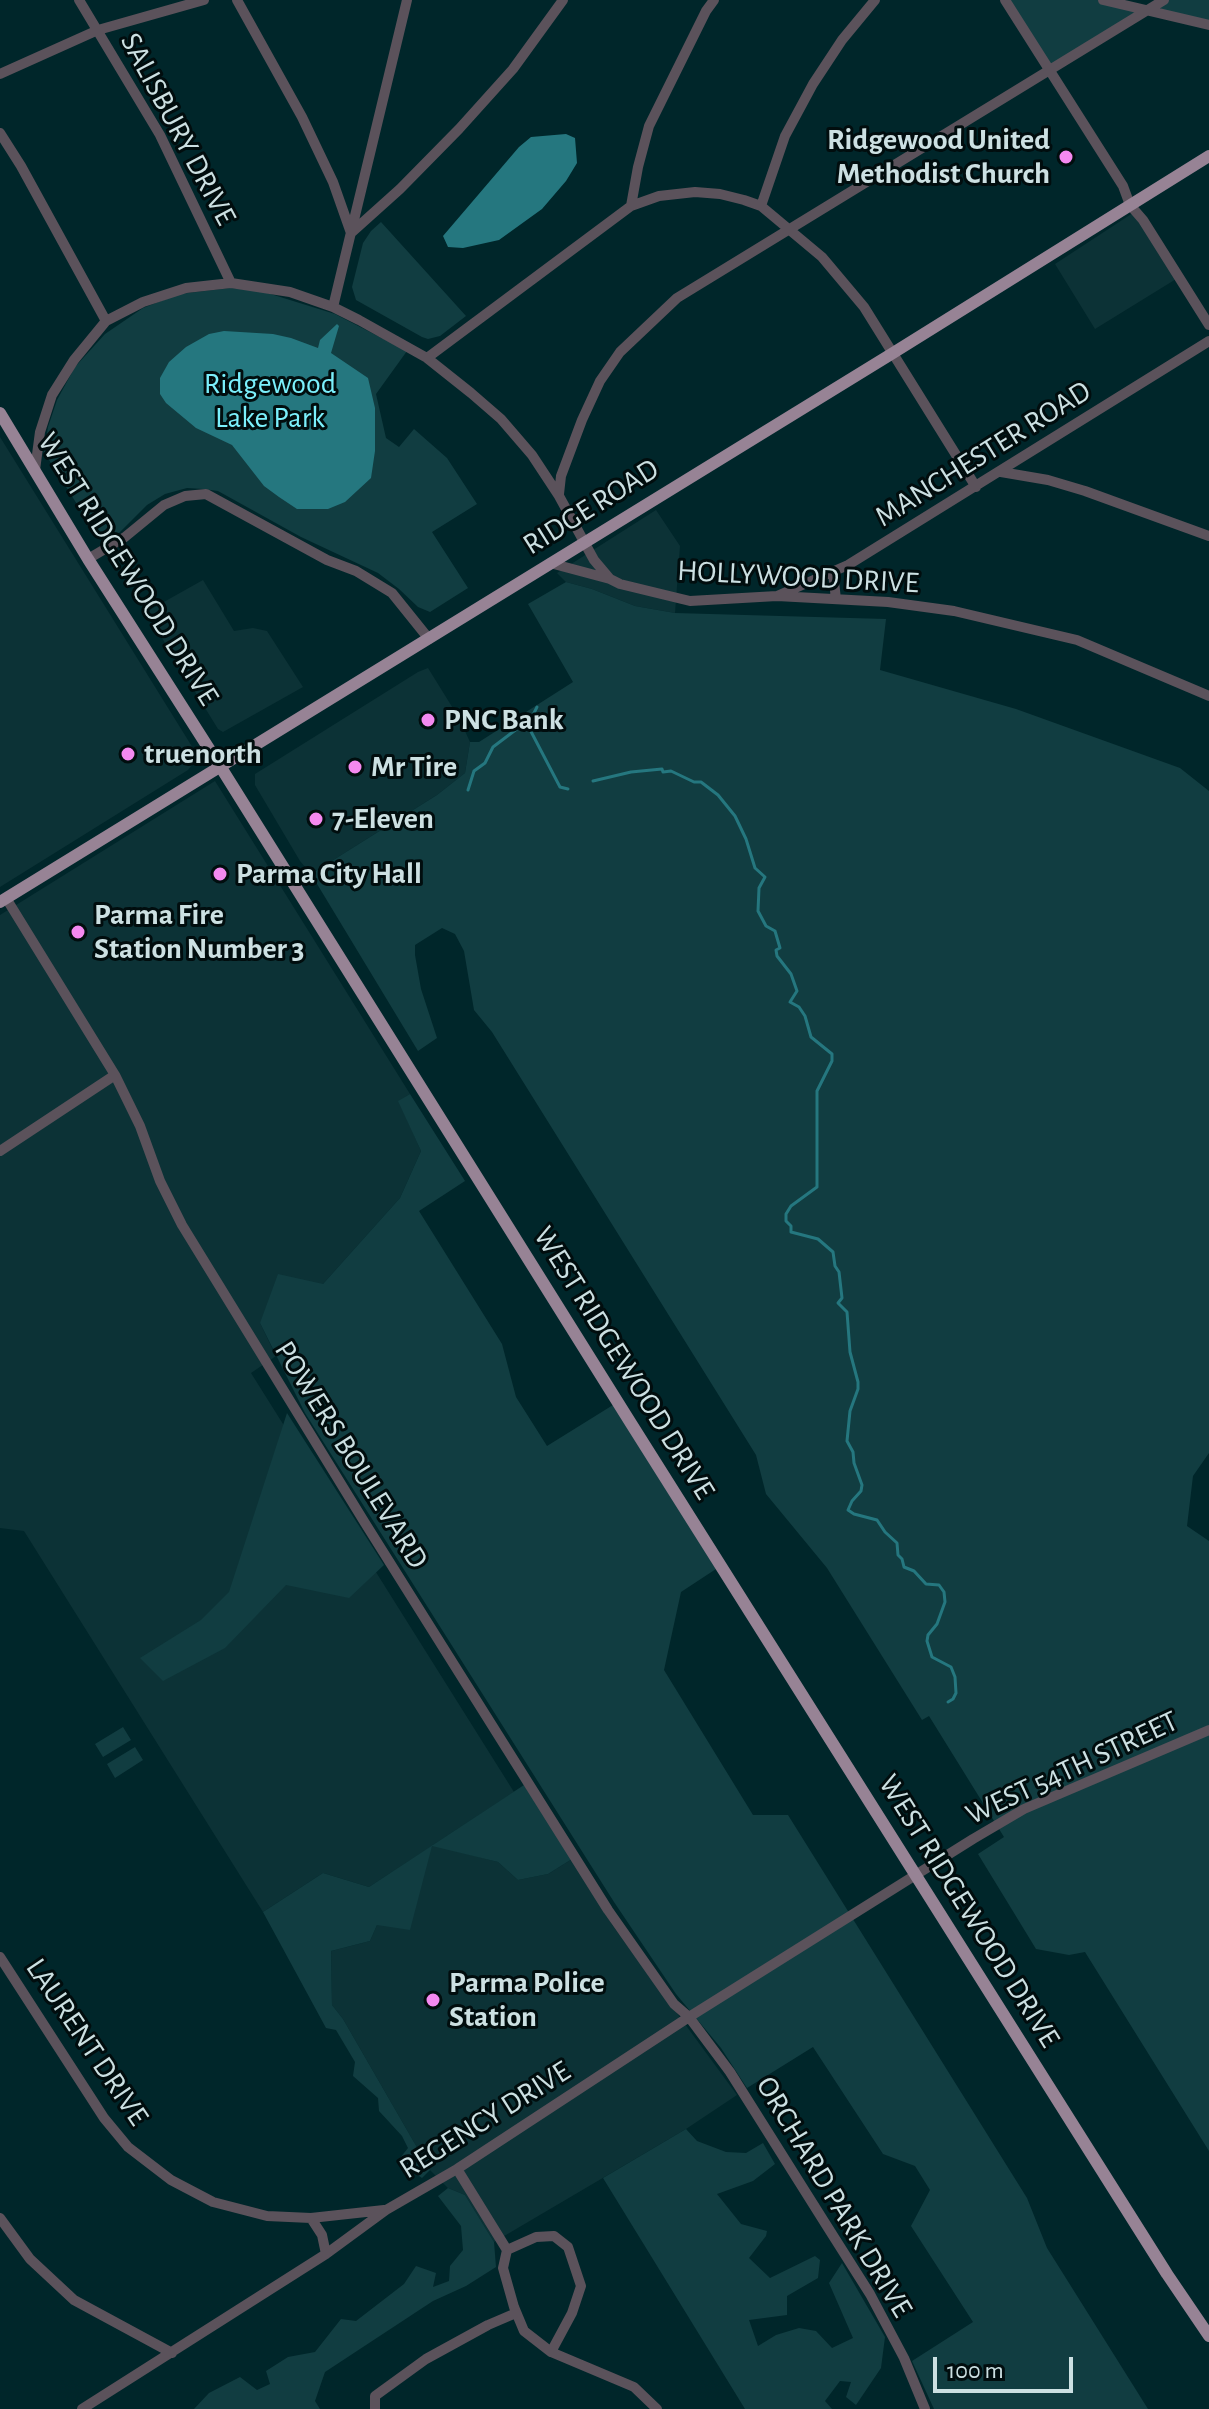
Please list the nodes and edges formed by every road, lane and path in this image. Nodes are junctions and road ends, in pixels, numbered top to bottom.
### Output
1 (79, 0) edge
2 (204, 0) edge
3 (237, 0) edge
4 (397, 0) edge
5 (563, 0) edge
6 (714, 0) edge
7 (875, 0) edge
8 (1005, 0) edge
9 (1103, 0) edge
10 (1164, 0) edge
11 (406, 5) edge
12 (1146, 11) junction
13 (1209, 25) edge
14 (98, 30) junction
15 (1048, 70) junction
16 (0, 74) edge
17 (0, 133) edge
18 (1209, 156) edge
19 (1130, 205) junction
20 (631, 206) junction
21 (761, 206) junction
22 (788, 229) junction
23 (351, 233) junction
24 (231, 283) junction
25 (333, 307) junction
26 (106, 321) junction
27 (1209, 325) edge
28 (1209, 341) edge
29 (893, 353) junction
30 (427, 358) junction
31 (0, 413) edge
32 (35, 470) junction
33 (1001, 472) junction
34 (976, 487) junction
35 (559, 496) junction
36 (1209, 536) edge
37 (584, 542) junction
38 (88, 559) junction
39 (550, 563) junction
40 (833, 573) junction
41 (610, 579) junction
42 (777, 596) junction
43 (836, 599) junction
44 (429, 639) junction
45 (1209, 696) edge
46 (220, 766) junction
47 (3, 900) edge
48 (115, 1075) junction
49 (0, 1151) edge
50 (1209, 1730) edge
51 (915, 1874) junction
52 (0, 1957) edge
53 (689, 2017) junction
54 (457, 2169) junction
55 (386, 2210) junction
56 (0, 2218) edge
57 (311, 2218) junction
58 (507, 2250) junction
59 (326, 2254) junction
60 (516, 2313) junction
61 (1209, 2336) edge
62 (551, 2352) junction
63 (172, 2353) junction
64 (82, 2409) edge
65 (375, 2409) edge
66 (657, 2409) edge
67 (925, 2409) edge

1 - 14 street, SALISBURY DRIVE
2 - 14 street
3 - 23 street
4 - 11 street
5 - 23 street
6 - 20 street
7 - 21 street
8 - 15 street
9 - 12 street
10 - 12 street
11 - 23 street
12 - 13 street
12 - 15 street
14 - 16 street
14 - 24 street, SALISBURY DRIVE
15 - 19 street
15 - 22 street
17 - 26 street
18 - 19 main road, RIDGE ROAD
19 - 27 street
19 - 29 main road, RIDGE ROAD
20 - 21 street
20 - 30 street
21 - 22 street
22 - 29 street
22 - 35 street
23 - 25 street
24 - 25 street
24 - 26 street
25 - 30 street
26 - 32 street
28 - 33 street, MANCHESTER ROAD
29 - 34 street
29 - 37 main road, RIDGE ROAD
30 - 35 street
31 - 32 main road, WEST RIDGEWOOD DRIVE
32 - 38 main road, WEST RIDGEWOOD DRIVE
33 - 34 street, MANCHESTER ROAD
33 - 36 street
34 - 40 street, MANCHESTER ROAD
35 - 37 street
37 - 39 main road, RIDGE ROAD
37 - 41 street
38 - 44 street
38 - 46 main road, WEST RIDGEWOOD DRIVE
39 - 41 street, HOLLYWOOD DRIVE
39 - 44 main road, RIDGE ROAD
40 - 42 street, MANCHESTER ROAD
40 - 43 street
41 - 42 street, HOLLYWOOD DRIVE
42 - 43 street, HOLLYWOOD DRIVE
43 - 45 street, HOLLYWOOD DRIVE
44 - 46 main road, RIDGE ROAD
46 - 47 main road, RIDGE ROAD
46 - 51 main road, WEST RIDGEWOOD DRIVE
47 - 48 street, POWERS BOULEVARD
48 - 49 street
48 - 53 street, POWERS BOULEVARD
50 - 51 street, WEST 54TH STREET
51 - 53 street, REGENCY DRIVE
51 - 61 main road, WEST RIDGEWOOD DRIVE
52 - 57 street, LAURENT DRIVE
53 - 54 street, REGENCY DRIVE
53 - 67 street, ORCHARD PARK DRIVE
54 - 55 street, REGENCY DRIVE
54 - 58 street
55 - 57 street, LAURENT DRIVE
55 - 59 street, REGENCY DRIVE
56 - 63 street
57 - 59 street
58 - 60 street
58 - 62 street
59 - 63 street, REGENCY DRIVE
60 - 62 street
60 - 65 street
62 - 66 street
63 - 64 street, REGENCY DRIVE

